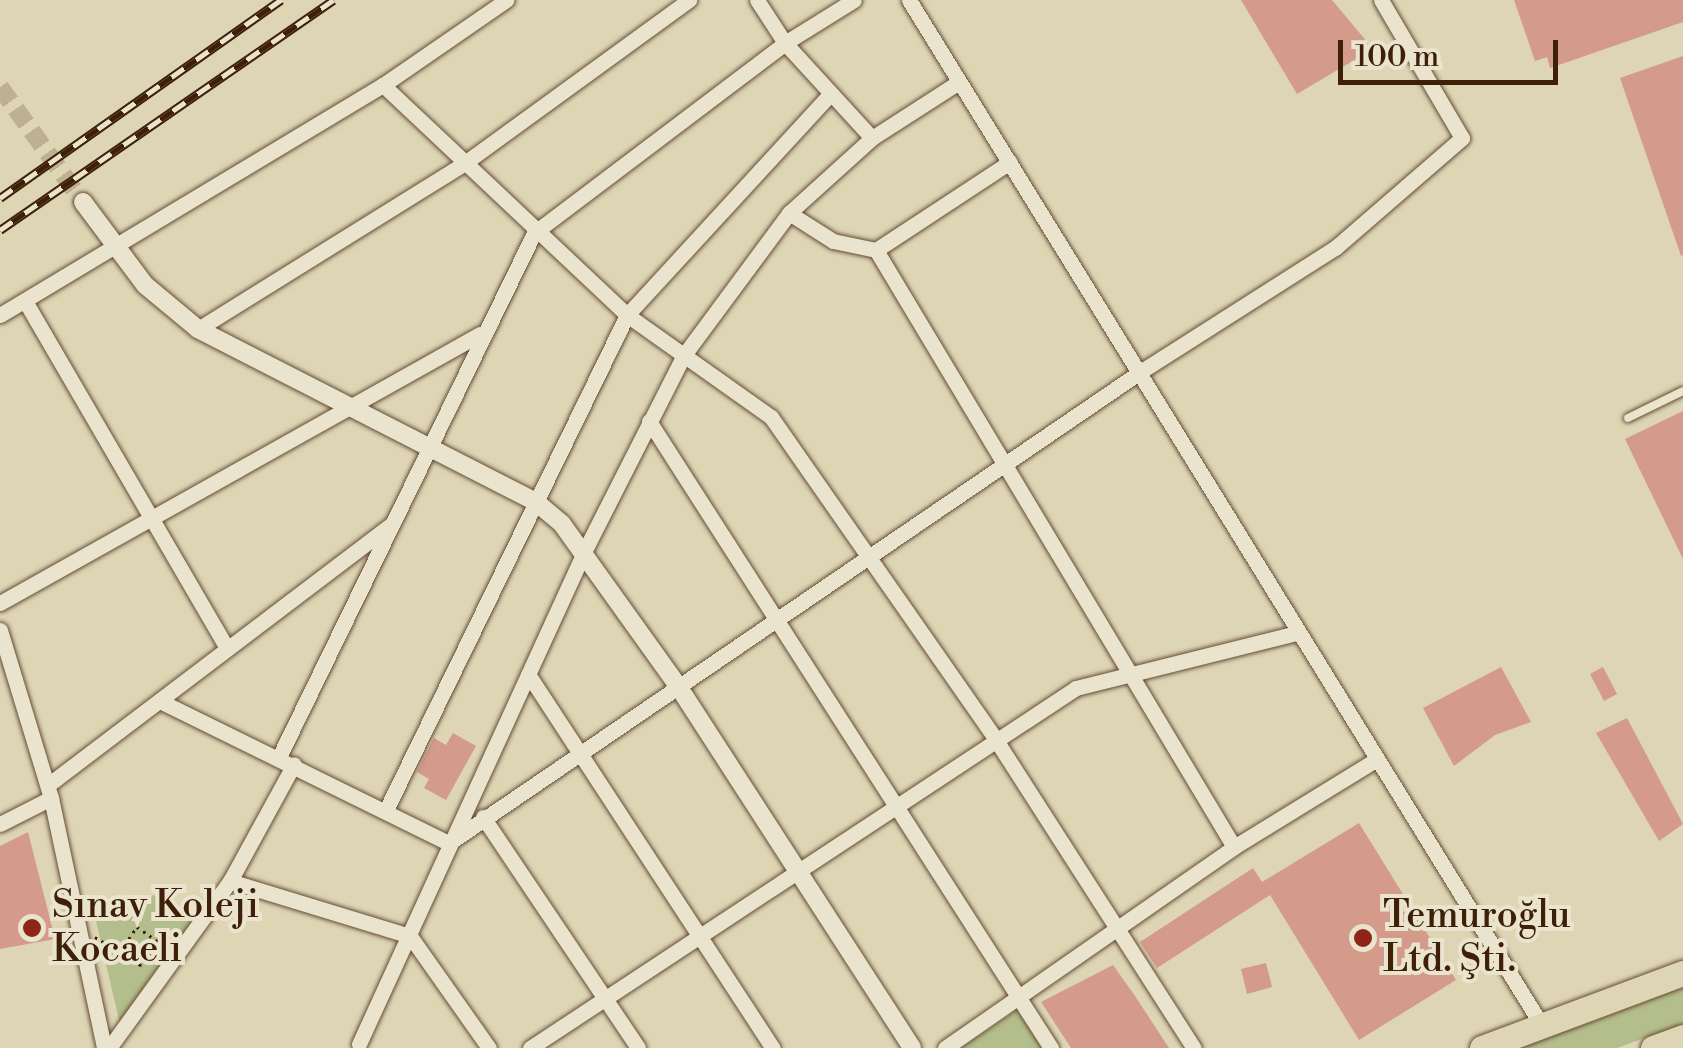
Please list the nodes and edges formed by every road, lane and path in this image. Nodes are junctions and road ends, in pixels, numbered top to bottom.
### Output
1 (506, 0) edge
2 (689, 0) edge
3 (757, 0) edge
4 (854, 0) edge
5 (909, 0) edge
6 (1382, 0) edge
7 (785, 43) junction
8 (959, 82) junction
9 (382, 85) junction
10 (829, 95) junction
11 (872, 138) junction
12 (466, 162) junction
13 (1010, 162) junction
14 (83, 202) tunnel mouth
15 (789, 214) junction
16 (534, 233) junction
17 (112, 246) junction
18 (876, 250) junction
19 (24, 300) junction
20 (627, 314) junction
21 (0, 315) edge
22 (198, 329) junction
23 (480, 334) junction
24 (684, 355) junction
25 (1140, 372) junction
26 (1683, 391) edge
27 (351, 406) junction
28 (1628, 418) dead end
29 (649, 422) junction
30 (430, 446) junction
31 (1005, 467) junction
32 (536, 502) junction
33 (154, 519) junction
34 (393, 524) junction
35 (584, 552) junction
36 (870, 557) junction
37 (0, 603) edge
38 (774, 619) junction
39 (0, 630) edge
40 (1297, 633) junction
41 (226, 647) junction
42 (1132, 672) junction
43 (528, 674) junction
44 (678, 686) junction
45 (164, 703) junction
46 (996, 740) junction
47 (577, 752) junction
48 (287, 761) junction
49 (1374, 761) junction
50 (50, 792) junction
51 (900, 806) junction
52 (386, 810) junction
53 (483, 817) junction
54 (0, 824) edge
55 (448, 843) junction
56 (1234, 846) junction
57 (800, 872) junction
58 (230, 881) junction
59 (1117, 926) junction
60 (82, 929) junction
61 (700, 935) junction
62 (410, 936) junction
63 (120, 951) junction
64 (1683, 973) edge
65 (1020, 997) junction
66 (604, 1000) junction
67 (1541, 1024) junction
68 (1683, 1037) edge
69 (359, 1044) dead end
70 (106, 1048) edge
71 (489, 1048) edge
72 (530, 1048) edge
73 (638, 1048) edge
74 (774, 1048) edge
75 (912, 1048) edge
76 (946, 1048) edge
77 (1052, 1048) edge
78 (1194, 1048) edge
79 (1482, 1048) edge
80 (1653, 1048) edge

1 - 9 street
2 - 12 street
3 - 7 street
4 - 7 street
5 - 8 street
6 - 25 street
7 - 10 street
7 - 16 street
8 - 11 street
8 - 13 street
9 - 12 street
9 - 17 street
10 - 11 street
10 - 20 street
11 - 15 street
12 - 16 street
12 - 22 street
13 - 18 street
13 - 25 street
14 - 17 street
15 - 18 street
15 - 24 street
16 - 20 street
16 - 23 street
17 - 19 street
17 - 22 street
18 - 31 street
19 - 21 street
19 - 33 street
20 - 24 street
20 - 32 street
22 - 27 street
23 - 27 street
23 - 30 street
24 - 29 street
24 - 36 street
25 - 31 street
25 - 40 street
26 - 28 lane
27 - 30 street
27 - 33 street
29 - 35 street
29 - 38 street
30 - 32 street
30 - 34 street
31 - 36 street
31 - 42 street
32 - 35 street
32 - 52 street
33 - 37 street
33 - 41 street
34 - 41 street
34 - 48 street
35 - 43 street
35 - 44 street
36 - 38 street
36 - 46 street
38 - 44 street
38 - 51 street
39 - 50 street
40 - 42 street
40 - 49 street
41 - 45 street
42 - 46 street
42 - 56 street
43 - 47 street
43 - 55 street
44 - 47 street
44 - 57 street
45 - 48 street
45 - 50 street
46 - 51 street
46 - 59 street
47 - 53 street
47 - 61 street
48 - 52 street
48 - 58 street
49 - 56 street
49 - 67 street
50 - 54 street
50 - 60 street
51 - 57 street
51 - 65 street
52 - 55 street
53 - 55 street
53 - 66 street
55 - 62 street
56 - 59 street
57 - 61 street
57 - 75 street
58 - 62 street
58 - 70 street
59 - 65 street
59 - 78 street
60 - 63 path
60 - 70 street
61 - 66 street
61 - 74 street
62 - 69 street
62 - 71 street
63 - 63 path
64 - 67 highway
65 - 76 street
65 - 77 street
66 - 72 street
66 - 73 street
67 - 79 highway
68 - 80 highway

